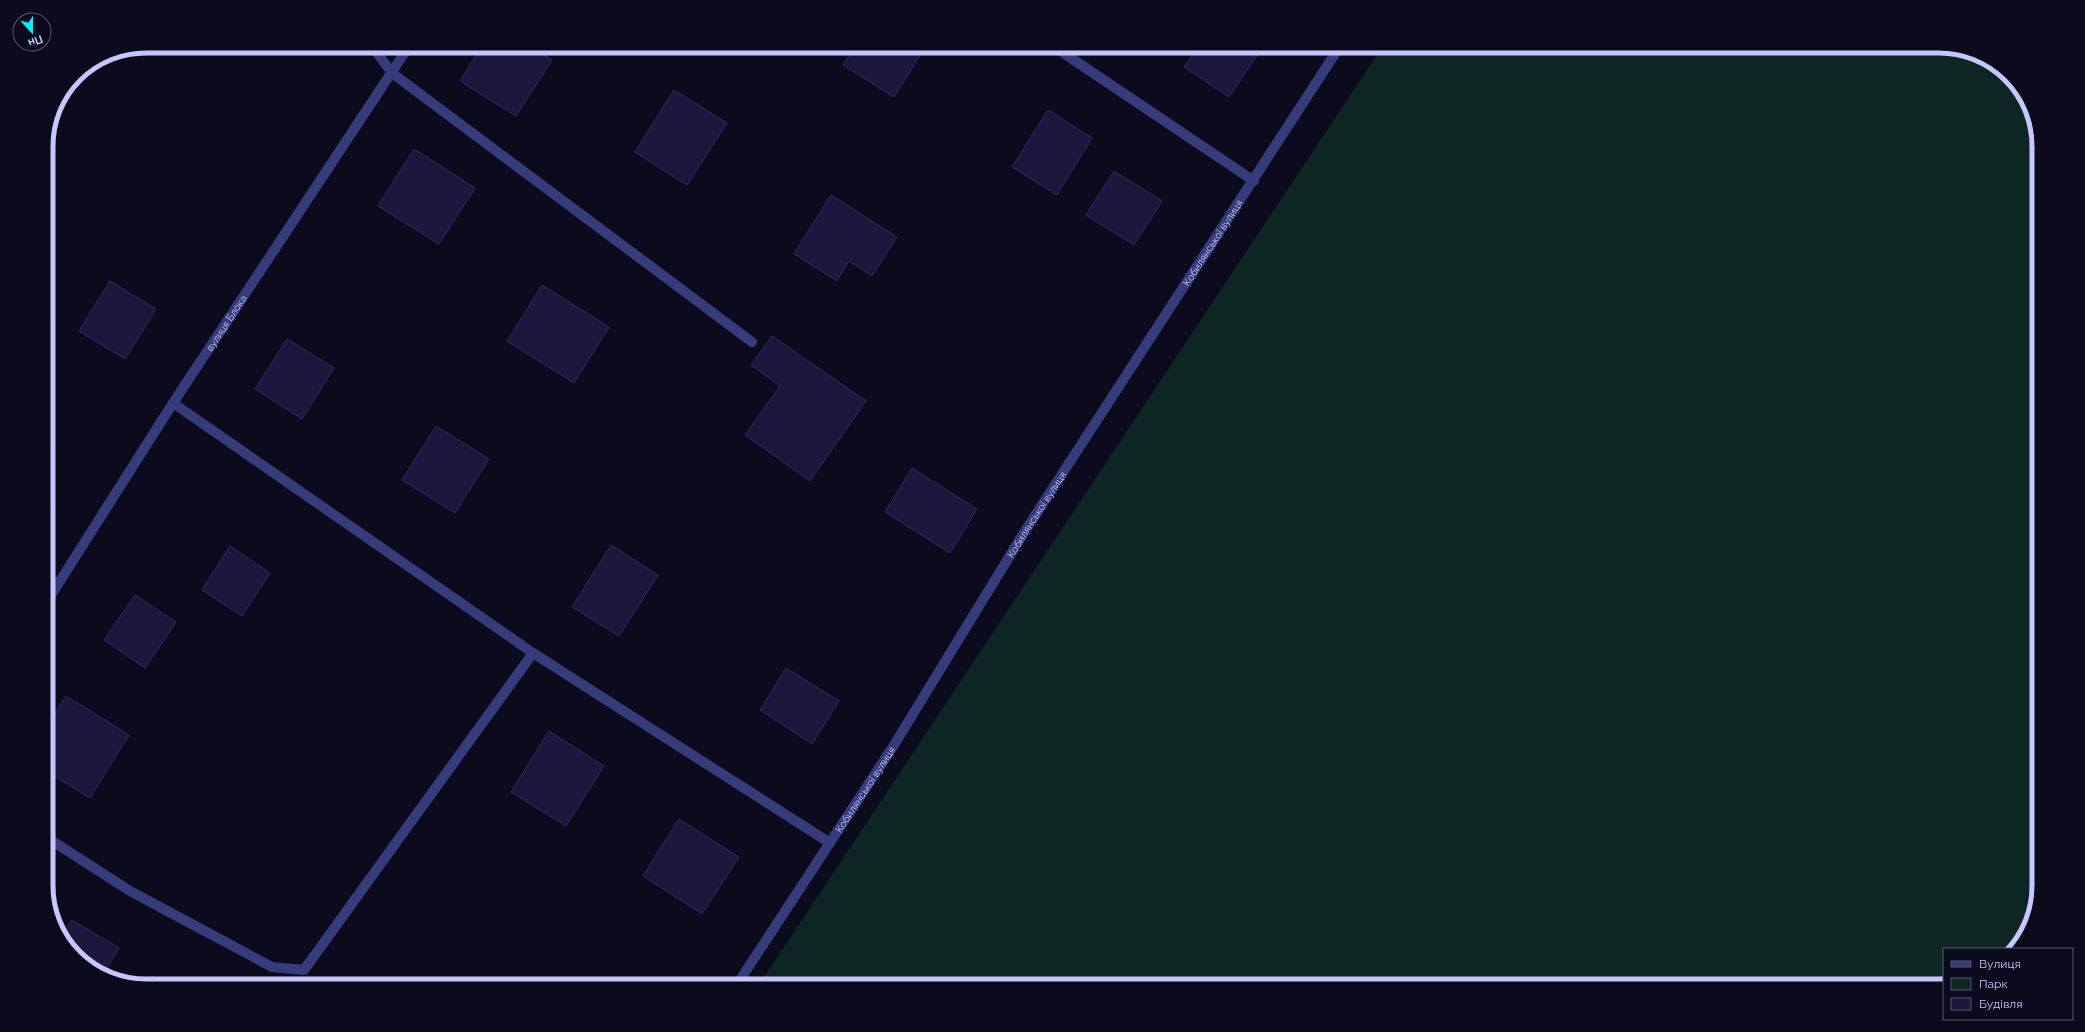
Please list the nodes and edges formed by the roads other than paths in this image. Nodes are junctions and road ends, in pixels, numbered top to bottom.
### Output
1 (377, 53) edge
2 (405, 53) edge
3 (1063, 53) edge
4 (1336, 53) edge
5 (392, 73) junction
6 (1254, 181) junction
7 (752, 342) dead end
8 (173, 403) junction
9 (53, 592) edge
10 (533, 653) junction
11 (53, 842) edge
12 (830, 843) junction
13 (741, 979) edge

1 - 5 street
2 - 5 street, вулиця Блока
3 - 6 street
4 - 6 street, Кобилянської вулиця
5 - 7 street
5 - 8 street, вулиця Блока
6 - 12 street, Кобилянської вулиця
8 - 9 street, вулиця Блока
8 - 10 street
10 - 11 street
10 - 12 street
12 - 13 street, Кобилянської вулиця

